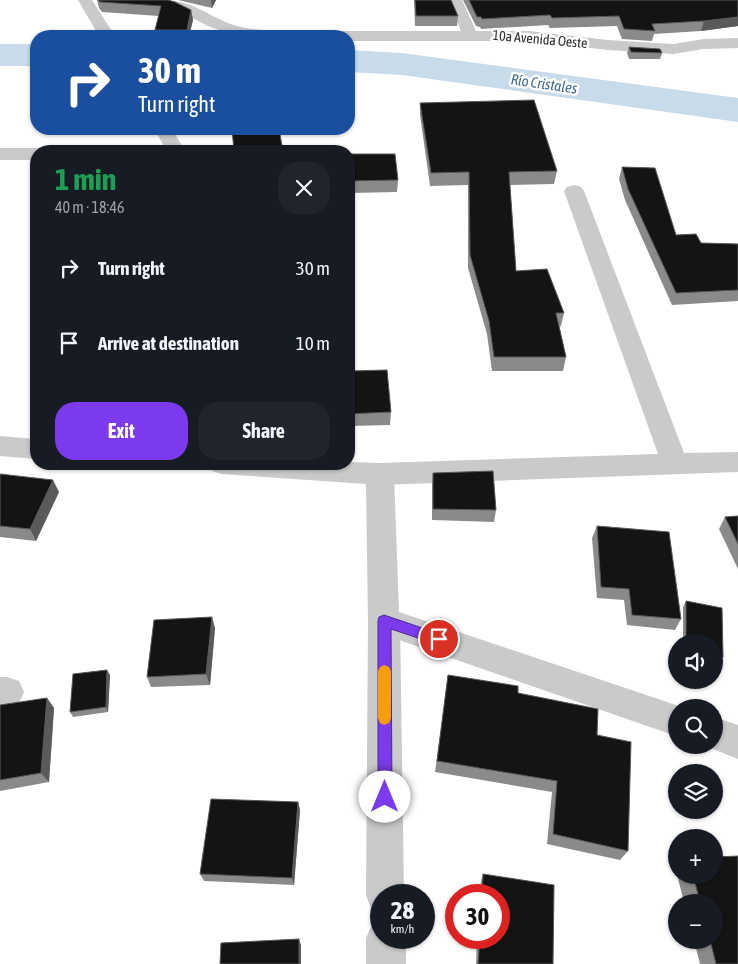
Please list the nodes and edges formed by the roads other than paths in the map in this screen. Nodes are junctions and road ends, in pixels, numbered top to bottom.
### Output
1 (85, 0) edge
2 (157, 0) edge
3 (455, 0) edge
4 (103, 30) edge
5 (232, 30) edge
6 (470, 35) junction
7 (355, 36) edge
8 (738, 43) edge
9 (0, 154) edge
10 (30, 154) edge
11 (574, 191) dead end
12 (0, 446) edge
13 (30, 448) edge
14 (738, 462) edge
15 (675, 464) junction
16 (322, 470) edge
17 (380, 474) junction
18 (384, 621) junction
19 (668, 717) edge
20 (723, 736) edge
21 (738, 742) edge
22 (386, 884) edge
23 (386, 949) edge
24 (386, 964) edge

1 - 4 street
2 - 5 street
3 - 6 street
6 - 7 street, 10a Avenida Oeste
6 - 8 street, 10a Avenida Oeste
9 - 10 street
11 - 15 street
12 - 13 street
14 - 15 street
15 - 17 street
16 - 17 street
17 - 18 street
18 - 19 street
18 - 22 street
20 - 21 street
23 - 24 street

